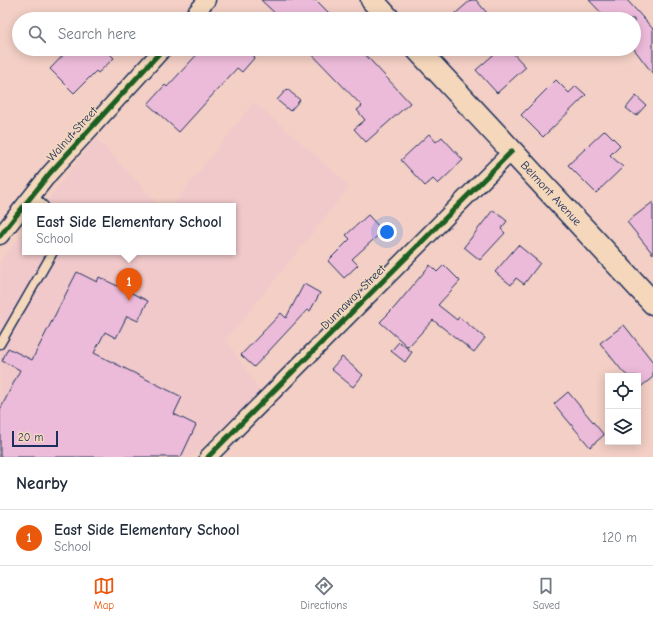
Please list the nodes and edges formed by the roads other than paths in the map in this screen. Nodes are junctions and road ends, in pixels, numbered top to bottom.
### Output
1 (207, 0) edge
2 (372, 0) edge
3 (196, 12) edge
4 (383, 12) edge
5 (156, 56) edge
6 (424, 56) edge
7 (512, 151) junction
8 (38, 201) edge
9 (22, 216) edge
10 (0, 236) edge
11 (52, 255) edge
12 (653, 303) edge
13 (0, 344) edge
14 (208, 457) edge

1 - 3 street
2 - 4 main road
5 - 8 street, Walnut Street
6 - 7 main road, Belmont Avenue
7 - 12 main road, Belmont Avenue
7 - 14 street, Dunnaway Street
9 - 10 street, Walnut Street
11 - 13 lane

